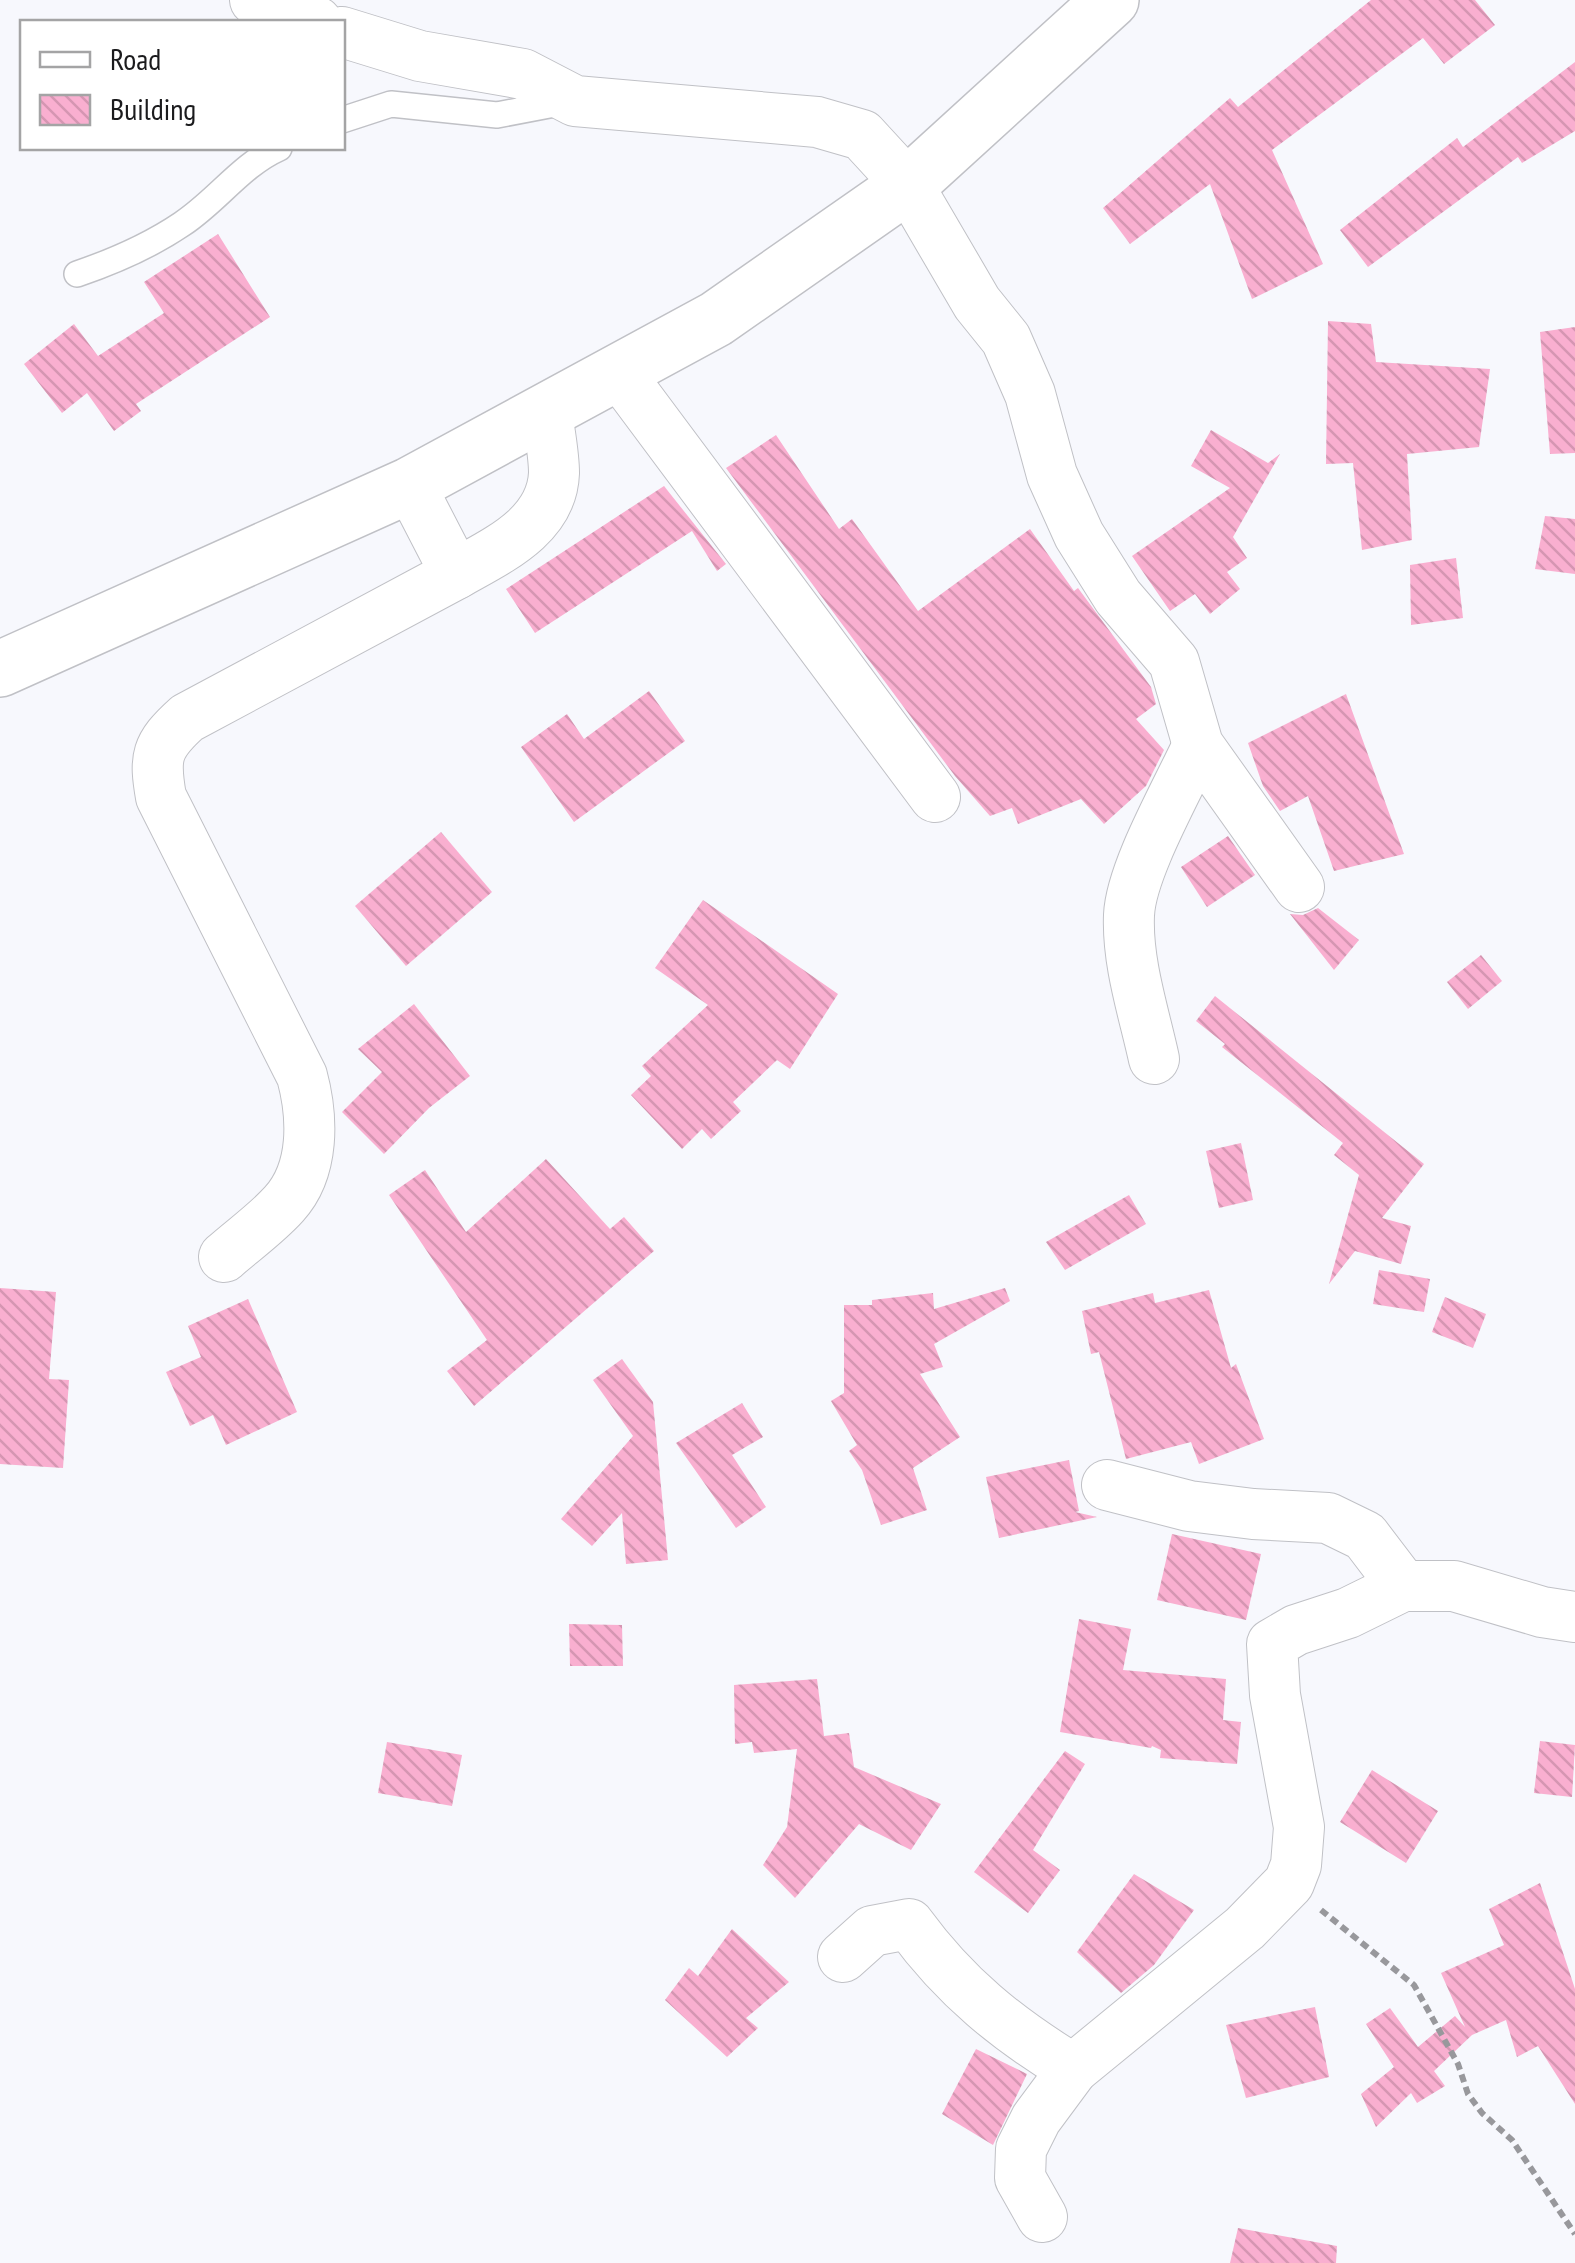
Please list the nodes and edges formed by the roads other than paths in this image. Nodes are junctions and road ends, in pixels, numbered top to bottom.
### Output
1 (255, 0) edge
2 (1110, 0) edge
3 (311, 20) edge
4 (345, 33) edge
5 (575, 101) junction
6 (345, 119) edge
7 (274, 150) edge
8 (908, 185) junction
9 (77, 274) dead end
10 (619, 373) junction
11 (547, 411) junction
12 (410, 485) junction
13 (456, 574) junction
14 (0, 668) edge
15 (1198, 745) junction
16 (934, 798) dead end
17 (1299, 887) dead end
18 (1154, 1059) dead end
19 (224, 1257) dead end
20 (1107, 1484) dead end
21 (1404, 1586) junction
22 (1575, 1617) edge
23 (843, 1957) dead end
24 (1073, 2069) junction
25 (1042, 2217) dead end

1 - 3 street
2 - 8 main road
4 - 5 street
5 - 6 lane
5 - 8 street
7 - 9 lane
8 - 10 main road
8 - 15 street
10 - 11 main road
10 - 16 street
11 - 12 main road
11 - 13 street
12 - 13 street
12 - 14 main road
13 - 19 street
15 - 17 street
15 - 18 street
20 - 21 street
21 - 22 street
21 - 24 street
23 - 24 street
24 - 25 street

